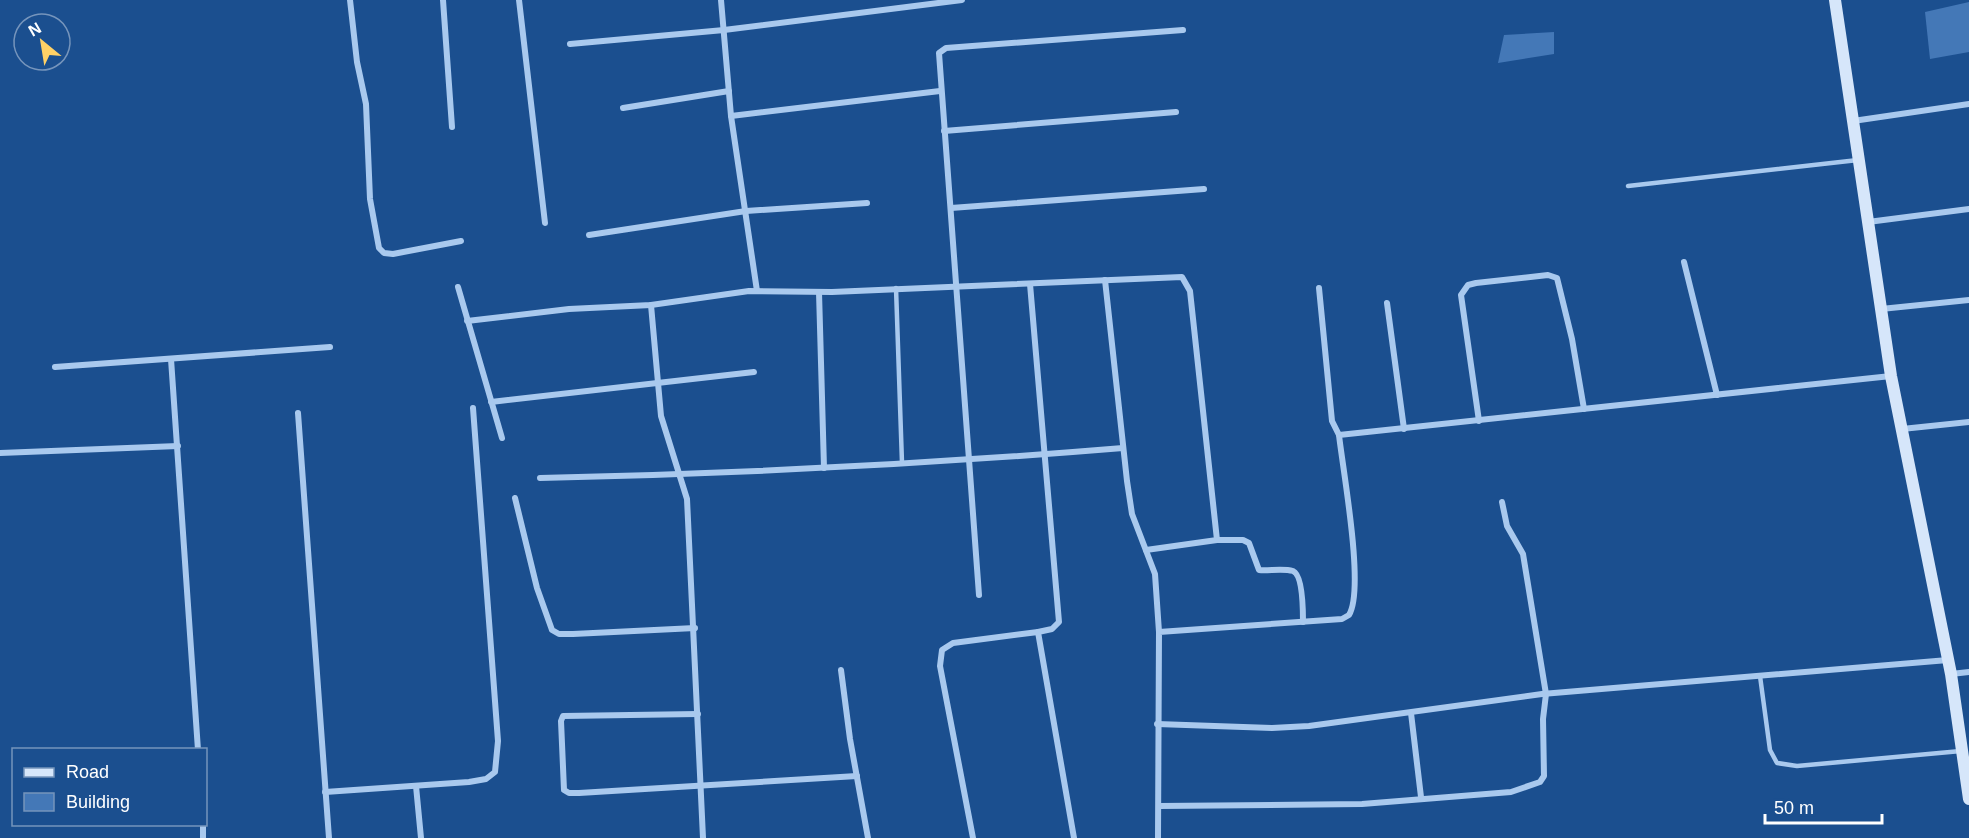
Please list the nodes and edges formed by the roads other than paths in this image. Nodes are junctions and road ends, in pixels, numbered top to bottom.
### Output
1 (350, 0) edge
2 (442, 0) edge
3 (519, 0) edge
4 (721, 0) edge
5 (962, 0) edge
6 (1835, 0) edge
7 (934, 2) edge
8 (724, 30) junction
9 (1183, 30) dead end
10 (570, 44) dead end
11 (729, 91) junction
12 (940, 91) junction
13 (1969, 104) edge
14 (624, 108) dead end
15 (1176, 112) dead end
16 (731, 116) junction
17 (1853, 121) junction
18 (452, 127) dead end
19 (944, 130) junction
20 (1859, 160) junction
21 (1628, 186) dead end
22 (1204, 189) dead end
23 (867, 203) dead end
24 (951, 208) junction
25 (1969, 208) edge
26 (746, 212) junction
27 (1868, 222) junction
28 (545, 223) dead end
29 (589, 235) dead end
30 (461, 241) dead end
31 (1684, 262) dead end
32 (1106, 280) junction
33 (1030, 284) junction
34 (957, 286) junction
35 (458, 287) dead end
36 (896, 288) junction
37 (1319, 288) dead end
38 (757, 291) junction
39 (819, 292) junction
40 (1969, 300) edge
41 (1387, 303) dead end
42 (651, 305) junction
43 (1881, 309) junction
44 (466, 321) junction
45 (330, 347) dead end
46 (171, 359) junction
47 (55, 367) dead end
48 (754, 372) dead end
49 (1892, 376) junction
50 (658, 381) junction
51 (1717, 395) junction
52 (491, 402) junction
53 (473, 408) dead end
54 (1584, 410) junction
55 (298, 413) dead end
56 (1479, 421) junction
57 (1969, 422) edge
58 (1404, 429) junction
59 (1902, 429) junction
60 (1339, 435) junction
61 (502, 438) dead end
62 (178, 446) junction
63 (1123, 448) junction
64 (0, 453) edge
65 (1043, 454) junction
66 (970, 460) junction
67 (902, 464) junction
68 (824, 468) junction
69 (682, 475) junction
70 (540, 478) dead end
71 (515, 498) dead end
72 (1502, 502) dead end
73 (1217, 540) junction
74 (1146, 550) junction
75 (979, 595) dead end
76 (1304, 622) junction
77 (695, 628) junction
78 (1038, 632) junction
79 (1159, 632) junction
80 (1948, 660) junction
81 (841, 670) dead end
82 (1969, 672) edge
83 (1951, 675) junction
84 (1760, 676) junction
85 (1546, 694) junction
86 (1411, 713) junction
87 (698, 714) junction
88 (1157, 724) junction
89 (198, 748) edge
90 (1961, 751) junction
91 (1967, 775) edge
92 (857, 776) junction
93 (701, 785) junction
94 (416, 786) junction
95 (325, 792) junction
96 (1421, 797) junction
97 (1969, 798) edge
98 (1158, 806) junction
99 (329, 838) edge
100 (421, 838) edge
101 (703, 838) edge
102 (868, 838) edge
103 (973, 838) edge
104 (1074, 838) edge
105 (1158, 838) edge

1 - 30 street
2 - 18 street
3 - 28 street
4 - 8 street
5 - 7 street
6 - 17 street
7 - 8 street
8 - 10 street
8 - 11 street
9 - 12 street
11 - 14 street
11 - 16 street
12 - 16 street
12 - 19 street
13 - 17 street
15 - 19 street
16 - 26 street
17 - 20 street
19 - 24 street
20 - 21 lane
20 - 27 street
22 - 24 street
23 - 26 street
24 - 34 street
25 - 27 street
26 - 29 street
26 - 38 street
27 - 43 street
31 - 51 street
32 - 33 street
32 - 63 street
32 - 73 street
33 - 34 street
33 - 65 street
34 - 36 street
34 - 66 street
35 - 44 street
36 - 39 street
36 - 67 lane
37 - 60 street
38 - 39 street
38 - 42 street
39 - 68 street
40 - 43 street
41 - 58 street
42 - 44 street
42 - 50 street
43 - 49 street
44 - 52 street
45 - 46 street
46 - 47 street
46 - 62 street
48 - 50 street
49 - 51 street
49 - 59 street
50 - 52 street
50 - 69 street
51 - 54 street
52 - 61 street
53 - 94 street
54 - 56 street
54 - 56 street
55 - 95 street
56 - 58 street
57 - 59 street
58 - 60 street
59 - 80 street
60 - 76 street
62 - 64 street
62 - 89 street
63 - 65 street
63 - 74 street
65 - 66 street
65 - 78 street
66 - 67 street
66 - 75 street
67 - 68 street
68 - 69 street
69 - 70 street
69 - 77 street
71 - 77 street
72 - 85 street
73 - 74 street
73 - 76 street
74 - 79 street
76 - 79 street
77 - 87 street
78 - 103 street
78 - 104 street
79 - 88 street
80 - 83 street
80 - 84 street
81 - 92 street
82 - 83 street
83 - 90 street
84 - 85 street
84 - 90 lane
85 - 86 street
85 - 96 street
86 - 88 street
86 - 96 street
87 - 93 street
87 - 93 street
88 - 98 street
90 - 91 street
91 - 97 street
92 - 93 street
92 - 102 street
93 - 101 street
94 - 95 street
94 - 100 street
95 - 99 street
96 - 98 street
98 - 105 street

